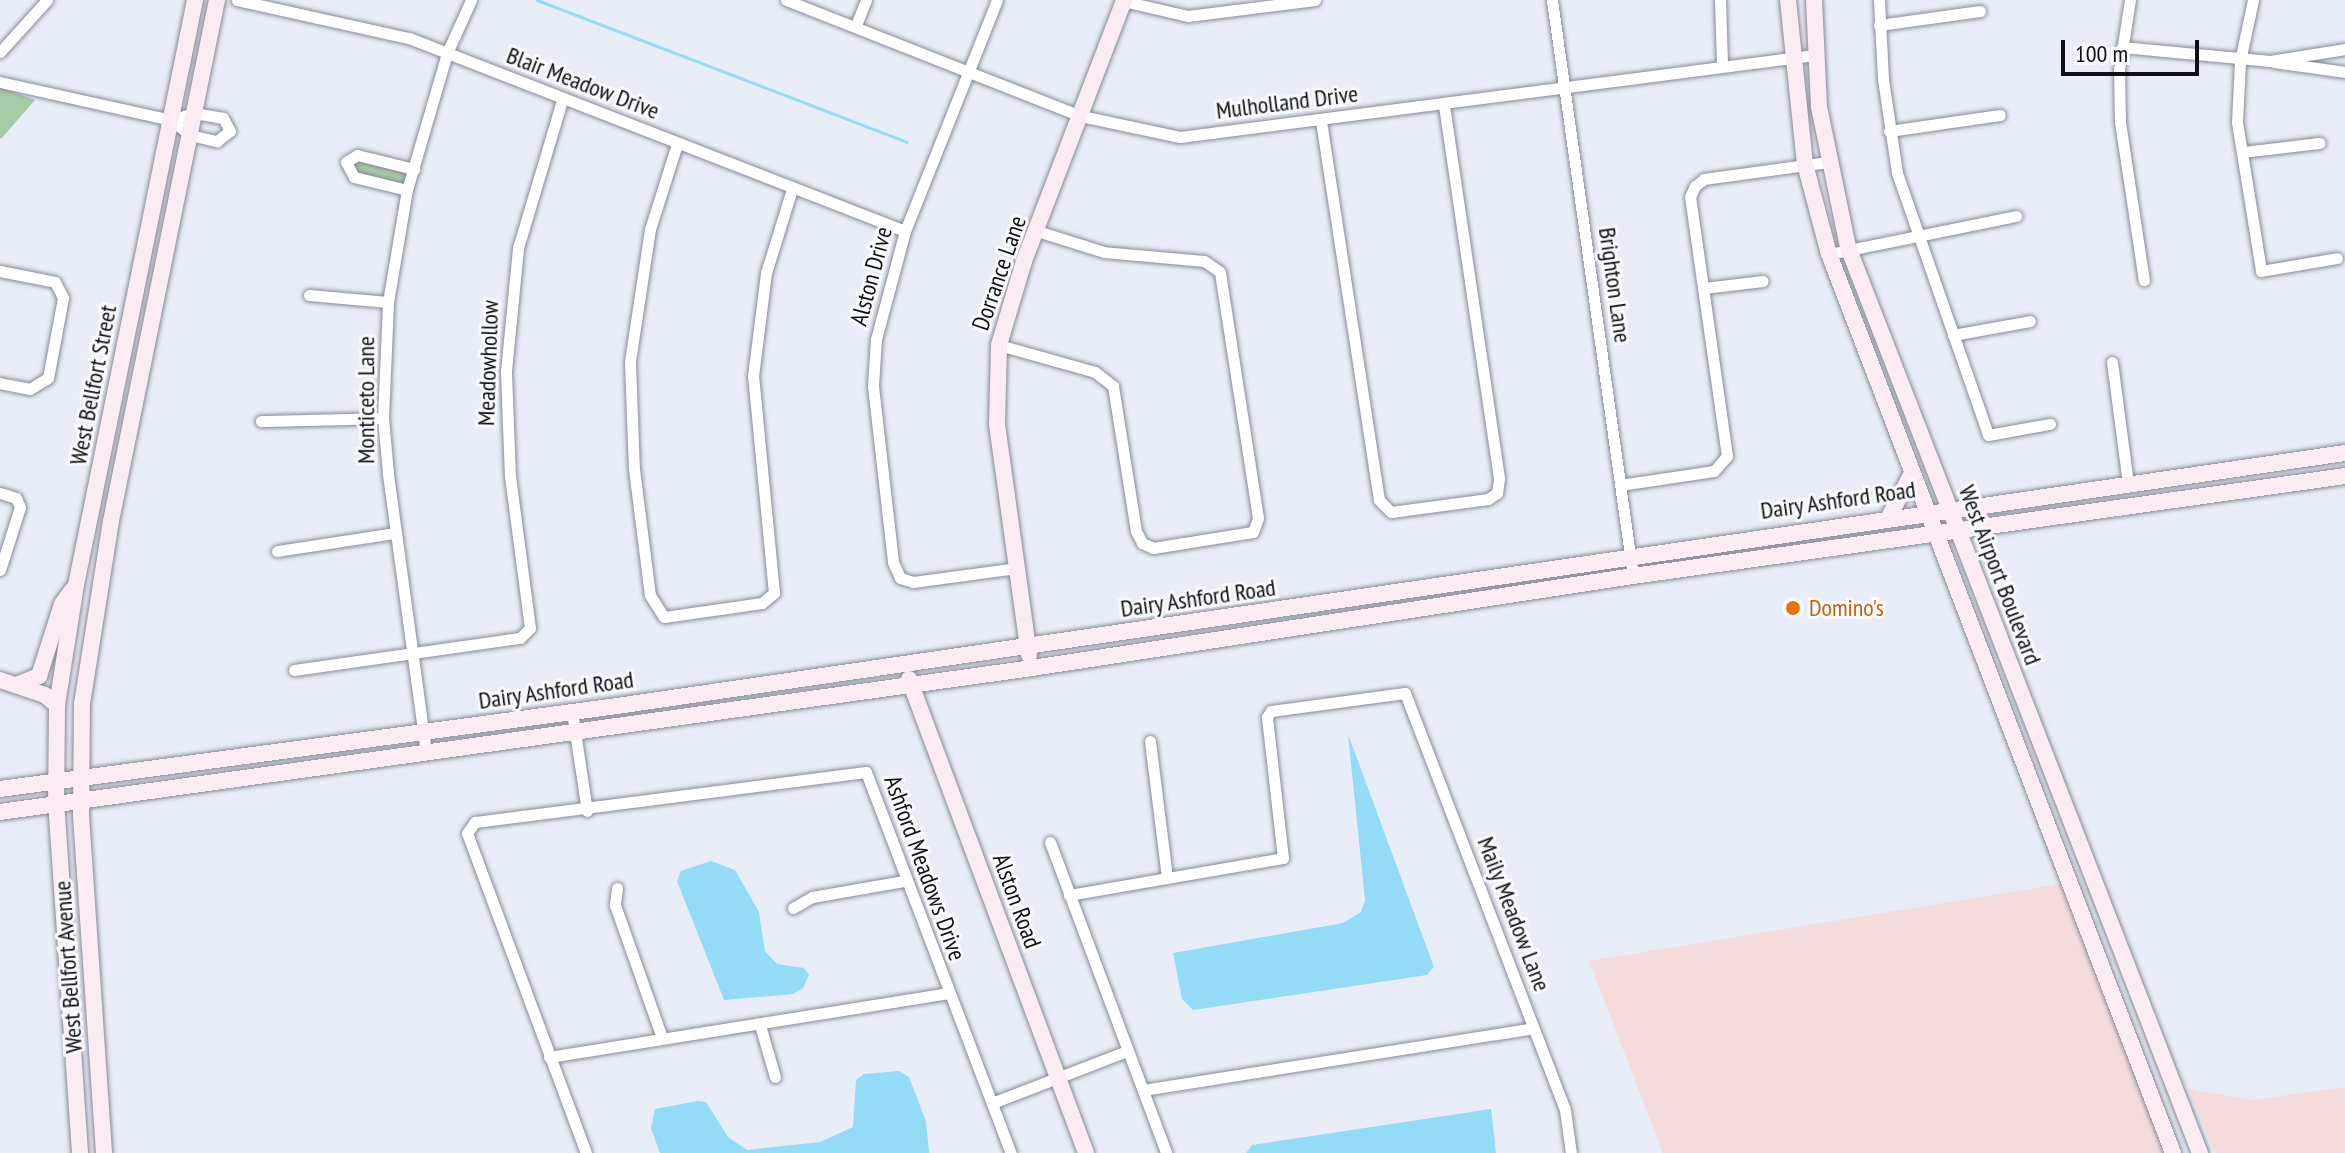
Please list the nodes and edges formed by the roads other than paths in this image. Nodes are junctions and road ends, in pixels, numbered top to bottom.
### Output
1 (47, 0) edge
2 (195, 0) edge
3 (217, 0) edge
4 (237, 0) edge
5 (471, 0) edge
6 (786, 0) edge
7 (866, 0) edge
8 (997, 0) edge
9 (1315, 0) edge
10 (1552, 0) edge
11 (1720, 0) edge
12 (1788, 0) edge
13 (1814, 0) edge
14 (1879, 0) edge
15 (2130, 0) edge
16 (2253, 0) edge
17 (1124, 1) edge
18 (1980, 11) dead end
19 (856, 25) junction
20 (1879, 25) junction
21 (2122, 47) junction
22 (2345, 49) edge
23 (0, 52) edge
24 (447, 53) junction
25 (1815, 55) junction
26 (1791, 58) junction
27 (2240, 61) junction
28 (2270, 61) junction
29 (1722, 65) junction
30 (970, 70) junction
31 (2345, 72) edge
32 (0, 82) edge
33 (1565, 86) junction
34 (562, 100) junction
35 (1444, 104) junction
36 (194, 113) junction
37 (2000, 115) dead end
38 (1081, 116) junction
39 (171, 120) junction
40 (1321, 121) junction
41 (1889, 131) junction
42 (190, 135) junction
43 (2319, 143) dead end
44 (677, 144) junction
45 (2243, 152) junction
46 (1828, 162) junction
47 (1805, 164) junction
48 (414, 169) junction
49 (792, 189) junction
50 (407, 190) junction
51 (2016, 216) dead end
52 (905, 231) junction
53 (1037, 231) junction
54 (1914, 235) junction
55 (1848, 247) junction
56 (1829, 254) junction
57 (2337, 258) dead end
58 (0, 271) edge
59 (2144, 280) dead end
60 (1763, 281) dead end
61 (1704, 288) junction
62 (309, 295) dead end
63 (388, 302) junction
64 (2030, 321) dead end
65 (128, 330) junction
66 (150, 333) junction
67 (1953, 335) junction
68 (999, 345) junction
69 (2112, 362) dead end
70 (0, 383) edge
71 (383, 418) junction
72 (261, 421) dead end
73 (2050, 424) dead end
74 (2345, 453) edge
75 (1911, 475) junction
76 (2345, 476) edge
77 (2128, 484) junction
78 (1620, 485) junction
79 (0, 493) edge
80 (1949, 509) junction
81 (1925, 512) junction
82 (1889, 517) junction
83 (90, 518) junction
84 (111, 521) junction
85 (1989, 526) junction
86 (1957, 530) junction
87 (395, 533) junction
88 (1934, 533) junction
89 (277, 551) dead end
90 (1630, 555) junction
91 (1968, 558) junction
92 (1016, 568) junction
93 (0, 570) edge
94 (1633, 576) junction
95 (76, 585) junction
96 (1314, 606) junction
97 (1317, 626) junction
98 (1028, 647) junction
99 (413, 653) junction
100 (904, 665) junction
101 (1032, 668) junction
102 (294, 670) dead end
103 (0, 680) edge
104 (19, 684) junction
105 (911, 685) junction
106 (57, 705) junction
107 (572, 712) junction
108 (424, 732) junction
109 (575, 733) junction
110 (1150, 741) dead end
111 (426, 752) junction
112 (250, 755) junction
113 (253, 777) junction
114 (79, 778) junction
115 (55, 781) junction
116 (0, 789) edge
117 (80, 801) junction
118 (56, 805) junction
119 (587, 811) junction
120 (0, 812) edge
121 (1050, 842) dead end
122 (1167, 878) junction
123 (904, 881) junction
124 (617, 888) dead end
125 (1069, 895) junction
126 (793, 908) dead end
127 (93, 970) junction
128 (68, 973) junction
129 (949, 993) junction
130 (760, 1025) junction
131 (1533, 1028) junction
132 (662, 1038) junction
133 (1127, 1051) junction
134 (549, 1057) junction
135 (775, 1077) dead end
136 (1058, 1078) junction
137 (1143, 1090) junction
138 (992, 1103) junction
139 (102, 1112) junction
140 (77, 1114) junction
141 (80, 1153) edge
142 (104, 1153) edge
143 (586, 1153) edge
144 (1011, 1153) edge
145 (1086, 1153) edge
146 (1166, 1153) edge
147 (1571, 1153) edge
148 (2173, 1153) edge
149 (2200, 1153) edge

1 - 23 street
2 - 39 main road, West Bellfort Street
3 - 36 main road, West Bellfort Street
4 - 24 street, Blair Meadow Drive
5 - 24 street, Monticeto Lane
6 - 19 street, Mulholland Drive
7 - 19 street
8 - 30 street, Alston Drive
9 - 17 street
10 - 33 street, Brighton Lane
11 - 29 street
12 - 26 main road, West Airport Boulevard
13 - 25 main road, West Airport Boulevard
14 - 20 street
15 - 21 street
16 - 27 street
17 - 38 main road, Dorrance Lane
18 - 20 street
19 - 30 street, Mulholland Drive
20 - 41 street
21 - 27 street
21 - 59 street
22 - 28 street
24 - 34 street, Blair Meadow Drive
24 - 48 street, Monticeto Lane
25 - 26 street, Mulholland Drive
25 - 46 main road, West Airport Boulevard
26 - 29 street, Mulholland Drive
26 - 47 main road, West Airport Boulevard
27 - 28 street
27 - 45 street
28 - 31 street
29 - 33 street, Mulholland Drive
30 - 38 street, Mulholland Drive
30 - 52 street, Alston Drive
32 - 39 street
33 - 35 street, Mulholland Drive
33 - 78 street, Brighton Lane
34 - 44 street, Blair Meadow Drive
34 - 99 street, Meadowhollow
35 - 40 street, Mulholland Drive
35 - 40 street
36 - 39 street
36 - 42 main road, West Bellfort Street
36 - 42 street
37 - 41 street
38 - 40 street, Mulholland Drive
38 - 53 main road, Dorrance Lane
39 - 42 street
39 - 65 main road, West Bellfort Street
41 - 54 street
42 - 66 main road, West Bellfort Street
43 - 45 street
44 - 49 street, Blair Meadow Drive
44 - 49 street
45 - 57 street
46 - 47 street
46 - 55 main road, West Airport Boulevard
47 - 56 main road, West Airport Boulevard
47 - 61 street
48 - 50 street, Monticeto Lane
48 - 50 street
49 - 52 street, Blair Meadow Drive
50 - 63 street, Monticeto Lane
51 - 54 street
52 - 92 street, Alston Drive
53 - 68 main road, Dorrance Lane
53 - 68 street
54 - 55 street
54 - 67 street
55 - 56 street
55 - 80 main road, West Airport Boulevard
56 - 75 main road, West Airport Boulevard
58 - 70 street
60 - 61 street
61 - 78 street
62 - 63 street
63 - 71 street, Monticeto Lane
64 - 67 street
65 - 66 main road
65 - 83 main road, West Bellfort Street
66 - 84 main road, West Bellfort Street
67 - 73 street
68 - 92 main road, Dorrance Lane
69 - 77 street
71 - 72 street
71 - 87 street, Monticeto Lane
74 - 77 main road, Dairy Ashford Road
75 - 81 main road, West Airport Boulevard
75 - 82 main road
76 - 85 main road, Dairy Ashford Road
77 - 80 main road, Dairy Ashford Road
78 - 90 street, Brighton Lane
79 - 93 street
80 - 81 main road, Dairy Ashford Road
80 - 86 main road, West Airport Boulevard
81 - 82 main road, Dairy Ashford Road
81 - 88 main road, West Airport Boulevard
82 - 90 main road, Dairy Ashford Road
83 - 84 main road
83 - 95 main road, West Bellfort Street
84 - 114 main road, West Bellfort Street
85 - 86 main road, Dairy Ashford Road
85 - 91 main road
86 - 88 main road, Dairy Ashford Road
86 - 91 main road, West Airport Boulevard
87 - 89 street
87 - 99 street, Monticeto Lane
88 - 94 main road, Dairy Ashford Road
88 - 148 main road, West Airport Boulevard
90 - 94 street, Brighton Lane
90 - 96 main road, Dairy Ashford Road
91 - 149 main road, West Airport Boulevard
92 - 98 main road, Dorrance Lane
94 - 97 main road, Dairy Ashford Road
95 - 104 main road
95 - 106 main road, West Bellfort Street
96 - 97 main road
96 - 98 main road, Dairy Ashford Road
97 - 101 main road, Dairy Ashford Road
98 - 100 main road, Dairy Ashford Road
98 - 101 main road, Dorrance Lane
99 - 102 street
99 - 108 street, Monticeto Lane
100 - 105 main road, Alston Road
100 - 107 main road, Dairy Ashford Road
101 - 105 main road, Dairy Ashford Road
103 - 104 main road
104 - 106 main road
105 - 109 main road, Dairy Ashford Road
105 - 136 main road, Alston Road
106 - 115 main road, West Bellfort Street
107 - 108 main road, Dairy Ashford Road
107 - 109 street
108 - 111 street, Monticeto Lane
108 - 112 main road, Dairy Ashford Road
109 - 111 main road, Dairy Ashford Road
109 - 119 street
110 - 122 street
111 - 113 main road, Dairy Ashford Road
112 - 113 main road
112 - 114 main road, Dairy Ashford Road
113 - 117 main road, Dairy Ashford Road
114 - 115 main road, Dairy Ashford Road
114 - 117 main road, West Bellfort Avenue
115 - 116 main road, Dairy Ashford Road
115 - 118 main road, West Bellfort Avenue
117 - 118 main road, Dairy Ashford Road
117 - 127 main road, West Bellfort Avenue
118 - 120 main road, Dairy Ashford Road
118 - 128 main road, West Bellfort Avenue
119 - 123 street, Ashford Meadows Drive
119 - 134 street
121 - 125 street
122 - 125 street
122 - 131 street, Maily Meadow Lane
123 - 126 street
123 - 129 street, Ashford Meadows Drive
124 - 132 street
125 - 133 street
127 - 128 main road
127 - 139 main road, West Bellfort Avenue
128 - 140 main road, West Bellfort Avenue
129 - 130 street
129 - 138 street, Ashford Meadows Drive
130 - 132 street
130 - 135 street
131 - 137 street
131 - 147 street, Maily Meadow Lane
132 - 134 street
133 - 136 street
133 - 137 street
134 - 143 street
136 - 138 street
136 - 145 main road, Alston Road
137 - 146 street
138 - 144 street, Ashford Meadows Drive
139 - 140 main road
139 - 142 main road, West Bellfort Avenue
140 - 141 main road, West Bellfort Avenue

